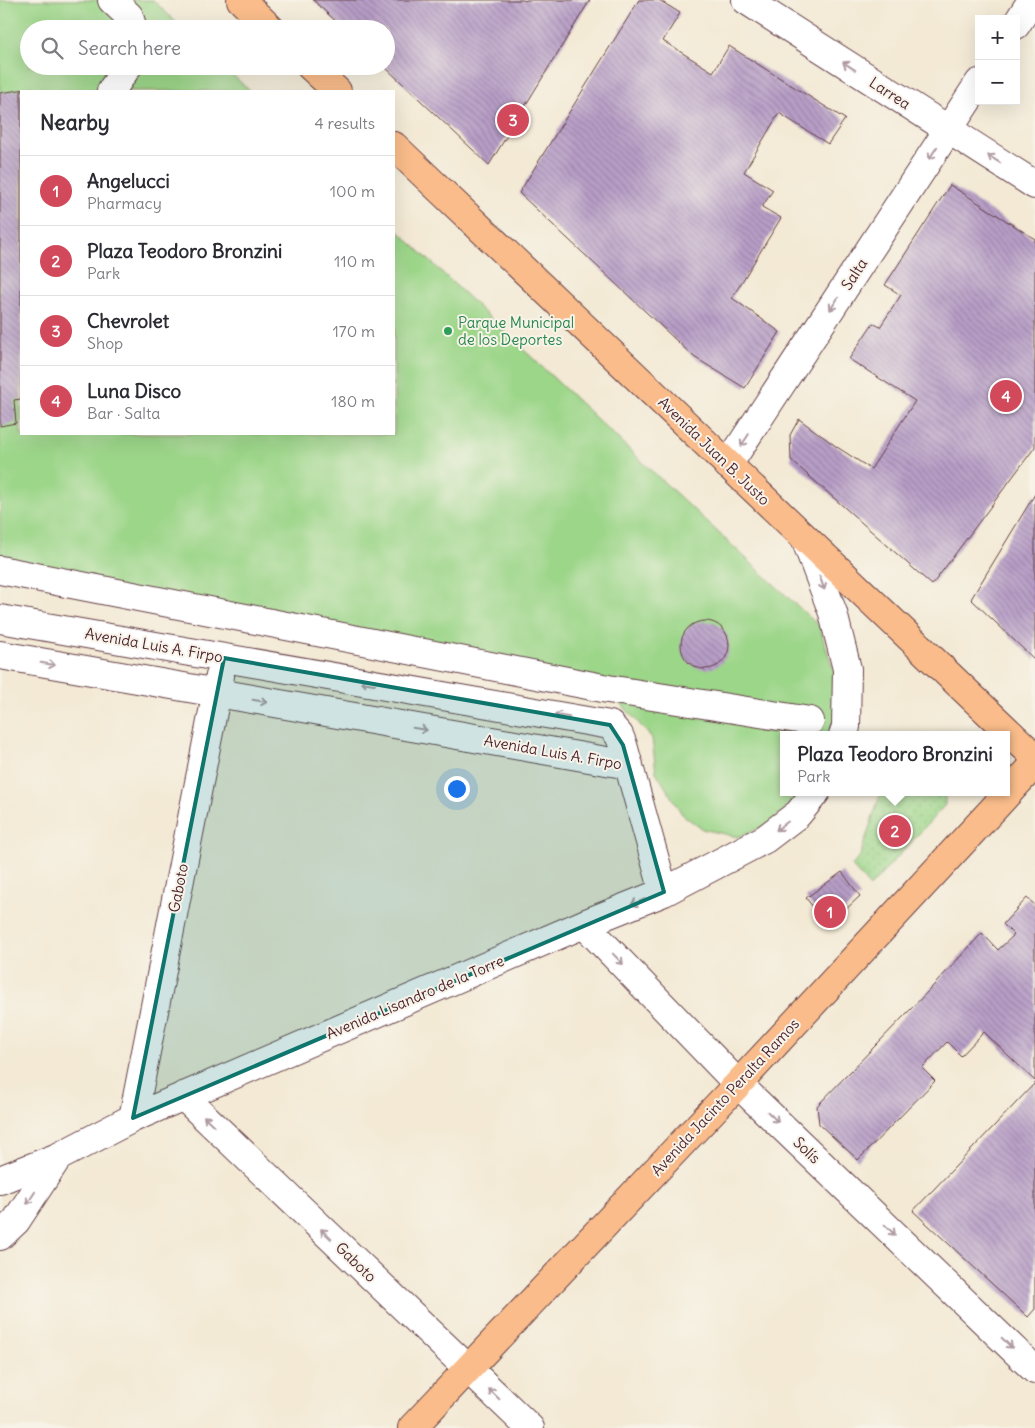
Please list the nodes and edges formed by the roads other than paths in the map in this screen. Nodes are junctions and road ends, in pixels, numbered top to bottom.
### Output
1 (112, 0) edge
2 (241, 0) edge
3 (746, 0) edge
4 (1032, 0) edge
5 (1020, 19) edge
6 (130, 20) edge
7 (262, 20) edge
8 (122, 75) edge
9 (319, 75) edge
10 (975, 89) edge
11 (112, 90) edge
12 (335, 90) edge
13 (949, 130) junction
14 (395, 147) edge
15 (1035, 185) edge
16 (728, 465) junction
17 (805, 538) junction
18 (0, 570) edge
19 (0, 619) edge
20 (0, 655) edge
21 (224, 658) junction
22 (217, 693) junction
23 (810, 721) dead end
24 (844, 731) edge
25 (1008, 731) edge
26 (1010, 733) edge
27 (1035, 757) edge
28 (1035, 764) edge
29 (629, 765) junction
30 (1010, 791) edge
31 (813, 796) edge
32 (1005, 796) edge
33 (664, 892) junction
34 (584, 924) junction
35 (738, 1084) junction
36 (183, 1096) junction
37 (133, 1118) junction
38 (58, 1157) junction
39 (0, 1180) edge
40 (0, 1236) edge
41 (468, 1369) junction
42 (1035, 1370) edge
43 (412, 1428) edge
44 (530, 1428) edge

1 - 6 street
2 - 7 main road
13 -> 3 street, Larrea
4 - 5 street
8 - 11 street
9 - 12 main road
10 - 13 street, Salta
15 -> 13 street, Larrea
13 -> 16 street, Salta
14 - 16 main road, Avenida Juan B. Justo
16 - 17 main road, Avenida Juan B. Justo
17 -> 24 street
17 - 25 main road, Avenida Juan B. Justo
18 - 23 street
19 - 21 street, Avenida Luis A. Firpo
20 -> 22 street, Avenida Luis A. Firpo
21 - 22 street, Gaboto
29 -> 21 street, Avenida Luis A. Firpo
22 -> 29 street, Avenida Luis A. Firpo
22 - 37 street, Gaboto
26 - 27 main road, Avenida Juan B. Justo
28 - 30 main road, Avenida Jacinto Peralta Ramos
29 - 33 street
31 -> 33 street, Avenida Lisandro de la Torre
32 - 35 main road, Avenida Jacinto Peralta Ramos
33 -> 34 street, Avenida Lisandro de la Torre
34 -> 35 street, Solís
34 - 36 street, Avenida Lisandro de la Torre
35 - 41 main road, Avenida Jacinto Peralta Ramos
35 -> 42 street, Solís
36 - 37 street, Avenida Lisandro de la Torre
41 -> 36 street, Gaboto
37 - 38 street, Avenida Lisandro de la Torre
38 - 39 street, Avenida Lisandro de la Torre
38 -> 40 street
41 - 43 main road, Avenida Jacinto Peralta Ramos
44 -> 41 street, Gaboto

